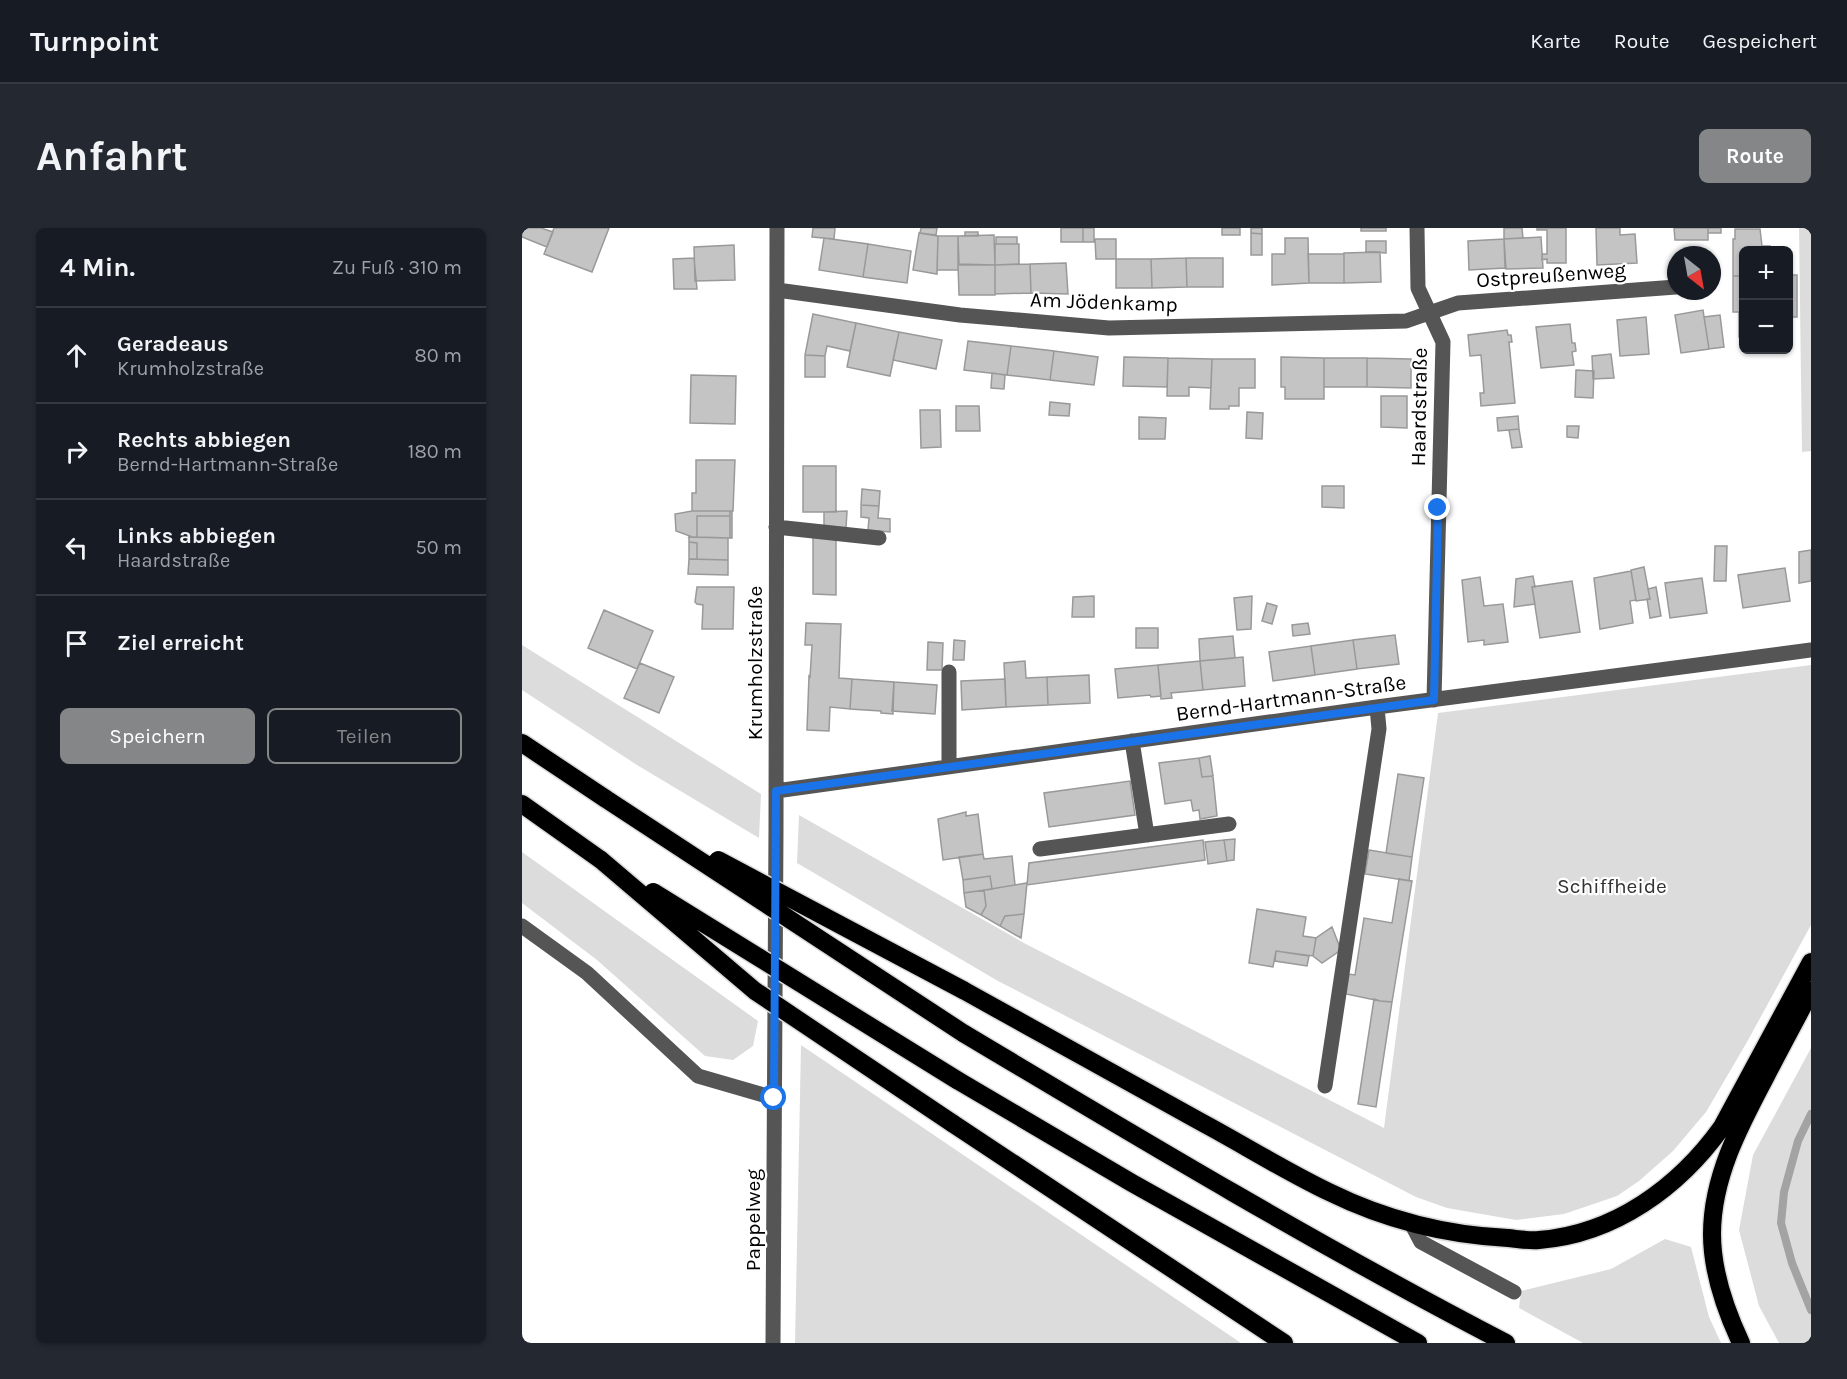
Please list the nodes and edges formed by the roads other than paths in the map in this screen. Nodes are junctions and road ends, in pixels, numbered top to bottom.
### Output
1 (777, 228) edge
2 (1417, 228) edge
3 (1667, 288) edge
4 (777, 290) junction
5 (1430, 313) junction
6 (776, 527) junction
7 (879, 538) dead end
8 (1811, 650) edge
9 (949, 672) dead end
10 (1434, 700) junction
11 (1377, 707) junction
12 (1132, 741) junction
13 (522, 743) edge
14 (949, 767) junction
15 (776, 791) junction
16 (606, 799) junction
17 (522, 804) edge
18 (1229, 824) dead end
19 (1147, 835) junction
20 (1040, 849) dead end
21 (601, 860) junction
22 (522, 926) edge
23 (1811, 962) edge
24 (1811, 991) edge
25 (1325, 1086) dead end
26 (774, 1098) junction
27 (1411, 1222) junction
28 (1514, 1292) dead end
29 (773, 1343) edge
30 (1284, 1343) edge
31 (1418, 1343) edge
32 (1506, 1343) edge
33 (1741, 1343) edge

1 - 4 street, Krumholzstraße
2 - 5 street, Haardstraße
3 - 5 street, Ostpreußenweg
4 - 5 street, Am Jödenkamp
4 - 6 street, Krumholzstraße
5 - 10 street, Haardstraße
6 - 7 street
6 - 15 street, Krumholzstraße
8 - 10 street, Bernd-Hartmann-Straße
9 - 14 street
10 - 11 street, Bernd-Hartmann-Straße
11 - 12 street, Bernd-Hartmann-Straße
11 - 25 street
12 - 14 street, Bernd-Hartmann-Straße
12 - 19 street
13 - 16 highway
14 - 15 street, Bernd-Hartmann-Straße
15 - 26 street, Krumholzstraße
16 - 27 highway, bridge
16 - 32 highway, bridge
17 - 21 highway
18 - 19 street
19 - 20 street
21 - 30 highway, bridge
21 - 31 highway, bridge
22 - 26 street
23 - 27 highway
24 - 33 highway
26 - 29 street, Pappelweg
27 - 28 street

